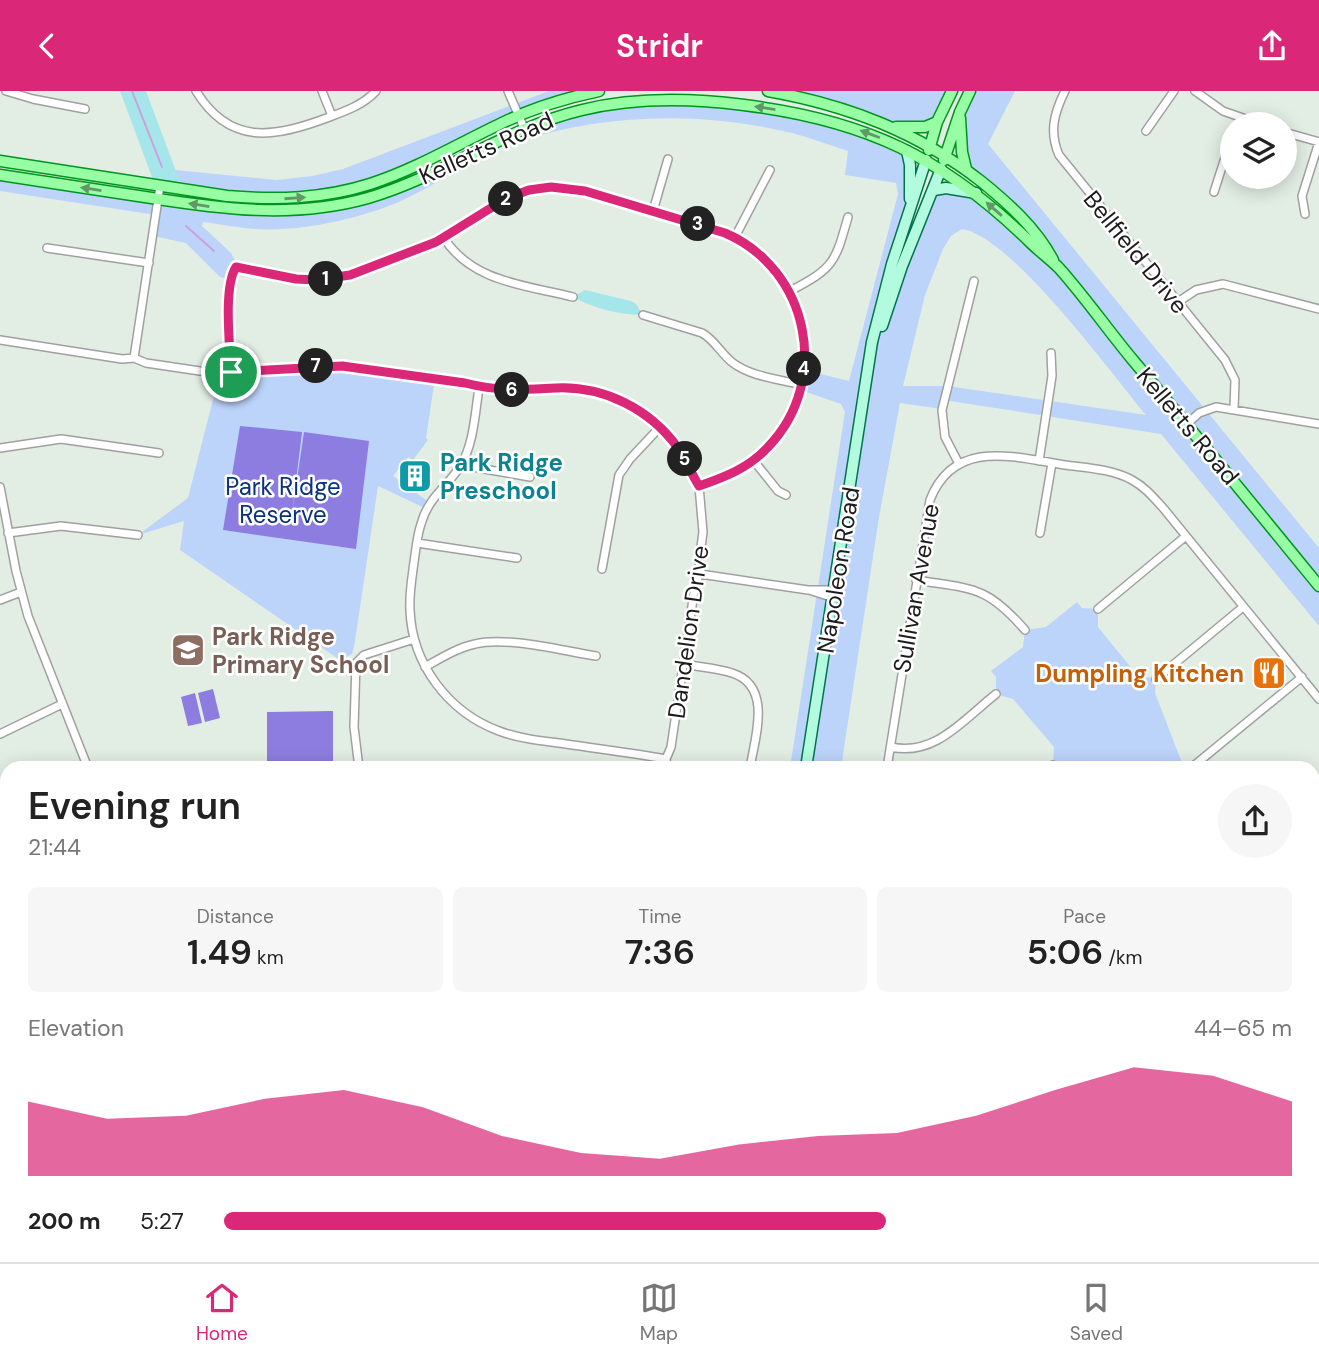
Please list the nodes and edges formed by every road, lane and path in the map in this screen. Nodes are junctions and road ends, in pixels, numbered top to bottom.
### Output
1 (6, 91) edge
2 (196, 91) edge
3 (322, 91) edge
4 (376, 91) edge
5 (508, 91) edge
6 (599, 91) edge
7 (768, 91) edge
8 (952, 91) edge
9 (970, 91) edge
10 (1065, 91) edge
11 (1174, 91) edge
12 (1195, 91) edge
13 (85, 109) dead end
14 (960, 112) junction
15 (1224, 112) edge
16 (332, 116) junction
17 (518, 116) junction
18 (937, 122) junction
19 (891, 126) junction
20 (524, 128) junction
21 (1146, 131) dead end
22 (1297, 136) edge
23 (1319, 142) edge
24 (930, 146) junction
25 (907, 151) junction
26 (945, 155) junction
27 (668, 159) dead end
28 (926, 160) junction
29 (0, 161) edge
30 (941, 169) junction
31 (966, 169) junction
32 (770, 170) dead end
33 (1220, 173) edge
34 (0, 175) edge
35 (160, 186) junction
36 (934, 190) junction
37 (1214, 192) dead end
38 (976, 193) junction
39 (159, 199) junction
40 (909, 209) junction
41 (653, 211) junction
42 (1305, 214) dead end
43 (848, 217) dead end
44 (735, 237) junction
45 (443, 238) junction
46 (47, 248) dead end
47 (149, 263) junction
48 (1056, 265) junction
49 (974, 281) dead end
50 (790, 291) junction
51 (573, 297) dead end
52 (1178, 302) junction
53 (1319, 309) edge
54 (643, 315) dead end
55 (0, 340) edge
56 (1051, 353) dead end
57 (134, 358) junction
58 (869, 371) junction
59 (231, 372) junction
60 (802, 385) junction
61 (478, 388) junction
62 (1234, 409) junction
63 (1187, 424) junction
64 (1319, 424) edge
65 (660, 427) junction
66 (0, 448) edge
67 (159, 453) dead end
68 (754, 461) junction
69 (1040, 461) junction
70 (1052, 463) junction
71 (959, 464) junction
72 (461, 465) junction
73 (530, 477) dead end
74 (699, 486) junction
75 (0, 489) edge
76 (786, 495) dead end
77 (8, 533) junction
78 (1040, 533) dead end
79 (138, 535) dead end
80 (1186, 536) junction
81 (417, 543) junction
82 (517, 558) dead end
83 (602, 569) dead end
84 (700, 574) junction
85 (916, 580) junction
86 (1319, 586) edge
87 (21, 592) junction
88 (835, 594) junction
89 (0, 600) edge
90 (1243, 607) junction
91 (1098, 609) dead end
92 (1025, 630) dead end
93 (414, 639) junction
94 (596, 656) dead end
95 (684, 664) junction
96 (425, 667) junction
97 (1301, 677) junction
98 (1156, 679) dead end
99 (996, 694) dead end
100 (1319, 699) edge
101 (62, 704) junction
102 (0, 734) edge
103 (891, 747) junction
104 (666, 759) joint
105 (85, 761) edge
106 (358, 761) edge
107 (751, 761) edge
108 (807, 761) edge
109 (888, 761) edge
110 (1199, 761) edge
111 (0, 1188) edge
112 (0, 1214) edge

1 - 13 street
2 - 16 street
3 - 16 street
4 - 16 street
5 - 17 street
6 - 17 main road, Kelletts Road
7 - 19 main road, Kelletts Road
8 - 18 main road, Napoleon Road
9 - 14 main road, Napoleon Road
10 - 52 street, Bellfield Drive
11 - 21 street
12 - 15 street
14 - 26 main road, Napoleon Road
14 - 31 main road
17 - 20 street
35 -> 17 main road, Kelletts Road
18 - 19 main road
18 - 24 main road, Napoleon Road
19 - 24 main road, Kelletts Road
25 -> 20 main road, Kelletts Road
20 -> 39 main road, Kelletts Road
22 - 23 street
23 - 42 street
24 - 26 main road, Kelletts Road
24 - 28 main road, Napoleon Road
25 - 28 main road, Kelletts Road
25 - 40 main road
26 - 30 main road, Napoleon Road
26 - 31 main road, Kelletts Road
27 - 41 street
28 - 30 main road, Kelletts Road
28 - 40 main road, Napoleon Road
29 - 35 main road, Kelletts Road
30 - 36 main road, Napoleon Road
30 - 38 main road, Kelletts Road
31 - 48 main road, Kelletts Road
32 - 44 street
33 - 37 street
39 -> 34 main road, Kelletts Road
35 - 39 street
36 - 38 main road
36 - 58 main road, Napoleon Road
48 -> 38 main road, Kelletts Road
39 - 47 street
40 - 58 main road, Napoleon Road
41 - 44 street
41 - 45 street
43 - 50 street
44 - 50 street
45 - 51 street
45 - 59 street
46 - 47 street
47 - 57 street
48 - 63 main road, Kelletts Road
49 - 71 street
50 - 60 street
52 - 53 street
52 - 62 street, Bellfield Drive
54 - 60 street
55 - 57 street, Dandelion Drive
56 - 69 street
57 - 59 street, Dandelion Drive
58 - 88 main road, Napoleon Road
59 - 61 street, Dandelion Drive
60 - 68 street
61 - 65 street, Dandelion Drive
61 - 72 street
62 - 63 street
62 - 64 street
63 - 86 main road, Kelletts Road
65 - 74 street, Dandelion Drive
65 - 83 street
66 - 67 street
68 - 74 street
68 - 76 street
69 - 70 street
69 - 71 street
70 - 78 street
70 - 80 street
71 - 85 street, Sullivan Avenue
72 - 73 street
72 - 81 street
74 - 84 street, Dandelion Drive
75 - 77 street
77 - 79 street
77 - 87 street
80 - 90 street
80 - 91 street
81 - 82 street
81 - 93 street
84 - 88 street
84 - 95 street, Dandelion Drive
85 - 92 street
85 - 103 street, Sullivan Avenue
87 - 89 street
87 - 101 street
88 - 108 main road, Napoleon Road
90 - 97 street
90 - 98 street
93 - 96 street
93 - 106 street
94 - 96 street
95 - 104 street, Dandelion Drive
95 - 107 street
96 - 104 street
97 - 100 street
97 - 110 street
99 - 103 street
101 - 102 street
101 - 105 street
103 - 109 street, Sullivan Avenue
111 - 112 street

